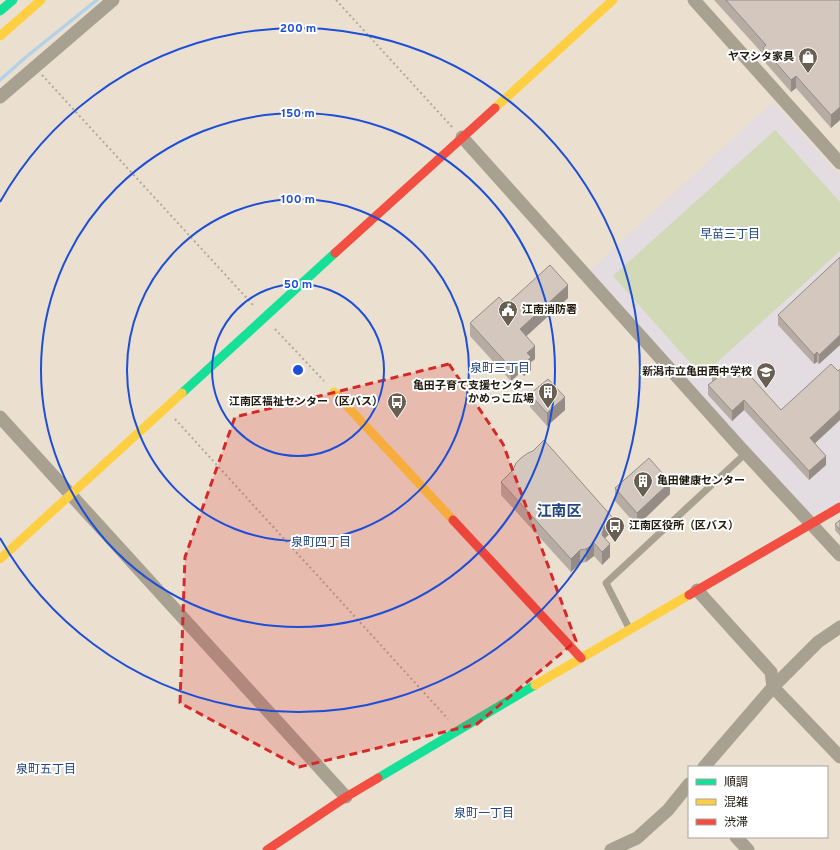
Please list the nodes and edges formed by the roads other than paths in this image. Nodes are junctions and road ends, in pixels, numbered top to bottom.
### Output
1 (13, 0) edge
2 (41, 0) edge
3 (113, 0) edge
4 (613, 0) edge
5 (694, 0) edge
6 (0, 11) edge
7 (0, 36) edge
8 (0, 97) edge
9 (462, 137) junction
10 (840, 163) edge
11 (334, 392) road end
12 (0, 417) edge
13 (746, 453) junction
14 (71, 494) junction
15 (840, 507) edge
16 (811, 525) junction
17 (840, 555) edge
18 (0, 559) edge
19 (697, 590) junction
20 (840, 627) edge
21 (629, 629) junction
22 (581, 658) junction
23 (773, 687) junction
24 (840, 756) edge
25 (705, 766) edge
26 (688, 786) edge
27 (346, 797) junction
28 (737, 838) edge
29 (267, 850) edge
30 (611, 850) edge
31 (748, 850) edge

1 - 6 main road
2 - 7 main road
3 - 8 street
4 - 9 main road
5 - 10 street
9 - 13 street
9 - 14 main road
11 - 22 main road
12 - 14 street
13 - 16 street
13 - 21 lane
14 - 18 main road
14 - 27 street
15 - 16 main road
16 - 17 street
16 - 19 main road
19 - 21 main road
19 - 23 street
20 - 23 street
21 - 22 main road
22 - 27 main road
23 - 24 street
23 - 25 street
26 - 30 street
27 - 29 main road
28 - 31 street

